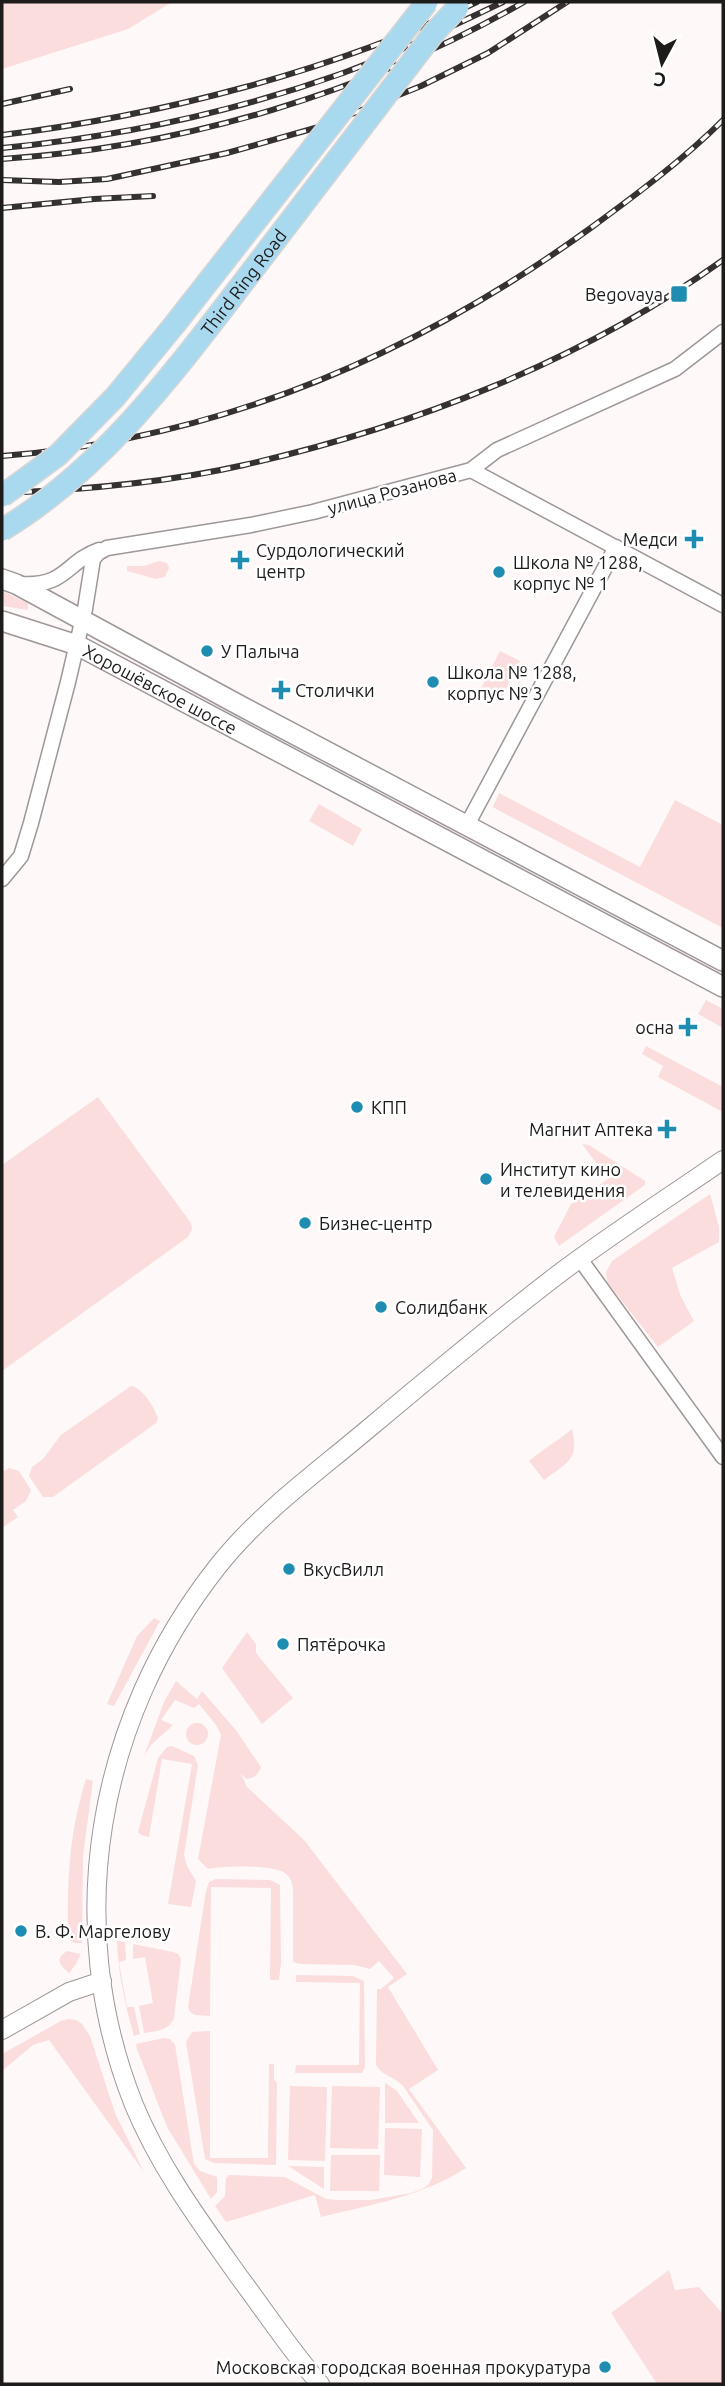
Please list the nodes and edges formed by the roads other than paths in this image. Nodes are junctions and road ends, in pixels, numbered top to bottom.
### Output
1 (427, 2) edge
2 (458, 7) dead end
3 (723, 332) edge
4 (471, 470) junction
5 (2, 496) edge
6 (2, 530) edge
7 (616, 547) junction
8 (107, 548) junction
9 (9, 581) edge
10 (723, 606) edge
11 (83, 620) junction
12 (2, 621) edge
13 (2, 629) edge
14 (77, 645) junction
15 (467, 825) junction
16 (2, 879) edge
17 (723, 961) edge
18 (723, 987) edge
19 (723, 1160) edge
20 (580, 1259) junction
21 (723, 1457) edge
22 (102, 1981) junction
23 (2, 2030) edge
24 (320, 2384) edge

1 - 5 main road, Third Ring Road, bridge
2 - 6 main road, Third Ring Road, bridge
3 - 4 street, улица Розанова
4 - 7 street
4 - 8 street, улица Розанова
7 - 10 street
7 - 15 street
8 - 9 street, улица Розанова
8 - 11 street
9 - 11 main road
11 - 14 street, Хорошёвское шоссе
11 - 15 main road, Хорошёвское шоссе
12 - 14 main road
13 - 14 main road
14 - 16 street
14 - 18 main road, Хорошёвское шоссе
15 - 17 main road, Хорошёвское шоссе
19 - 20 street
20 - 21 street
20 - 22 street
22 - 23 street
22 - 24 street

